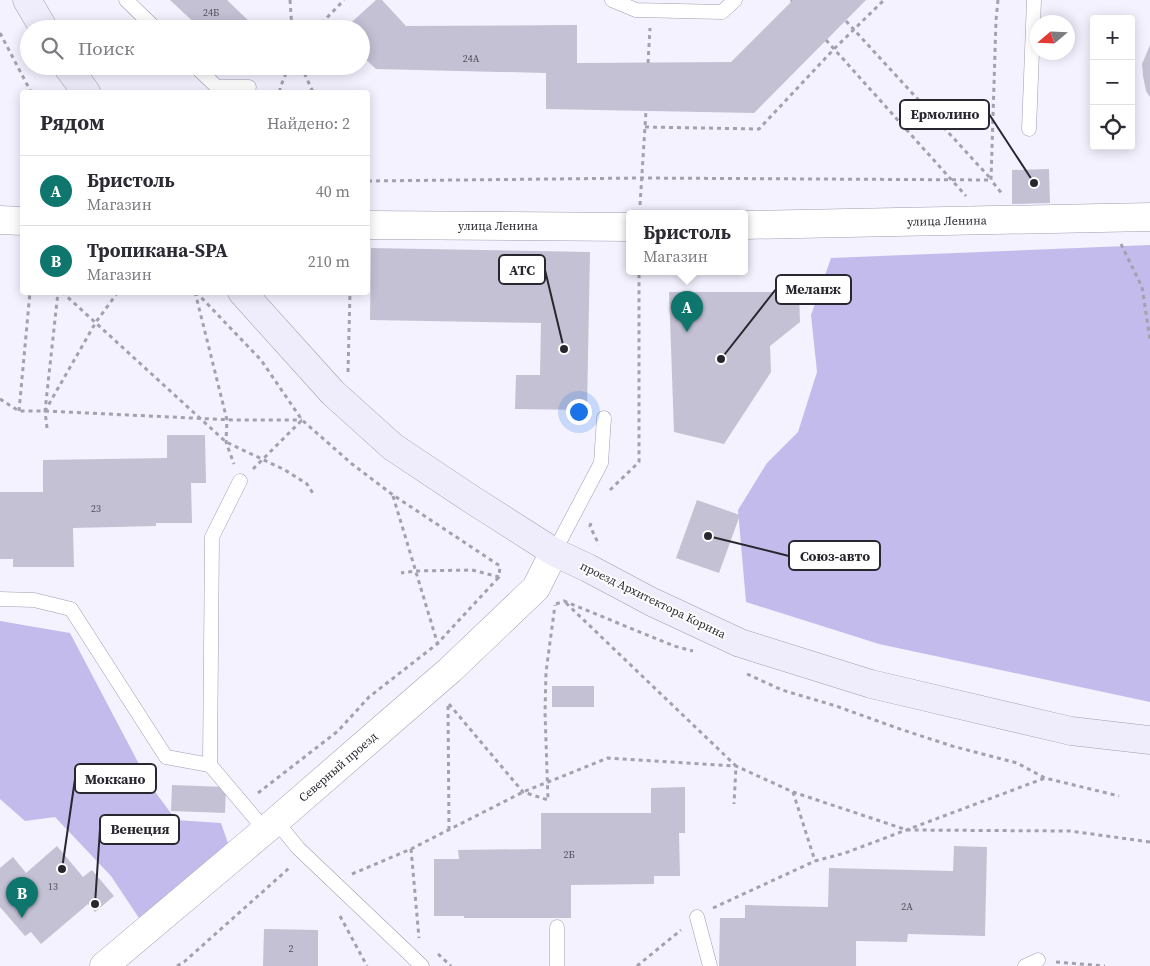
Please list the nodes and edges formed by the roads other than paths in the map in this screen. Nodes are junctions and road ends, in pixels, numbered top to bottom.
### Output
1 (27, 0) edge
2 (126, 0) edge
3 (612, 0) edge
4 (735, 0) edge
5 (1034, 0) edge
6 (39, 20) edge
7 (147, 20) edge
8 (74, 75) edge
9 (204, 75) edge
10 (249, 86) dead end
11 (85, 90) edge
12 (1030, 129) dead end
13 (1150, 217) edge
14 (0, 220) edge
15 (20, 221) edge
16 (370, 225) edge
17 (748, 225) edge
18 (626, 227) edge
19 (245, 295) edge
20 (604, 418) dead end
21 (240, 481) road end
22 (554, 552) junction
23 (0, 599) edge
24 (1150, 740) edge
25 (210, 765) junction
26 (270, 826) junction
27 (697, 917) road end
28 (557, 927) dead end
29 (104, 966) edge
30 (422, 966) edge
31 (558, 966) edge
32 (710, 966) edge

1 - 6 street
2 - 7 lane
3 - 4 lane
5 - 12 lane
8 - 11 street
9 - 10 lane
13 - 17 street, улица Ленина
14 - 15 street
16 - 18 street, улица Ленина
19 - 22 street, проезд Архитектора Корина
20 - 22 lane
21 - 25 lane
22 - 24 street, проезд Архитектора Корина
22 - 26 street, Северный проезд
23 - 25 lane
25 - 26 lane
26 - 29 street, Северный проезд
26 - 30 lane
27 - 32 lane
28 - 31 lane

